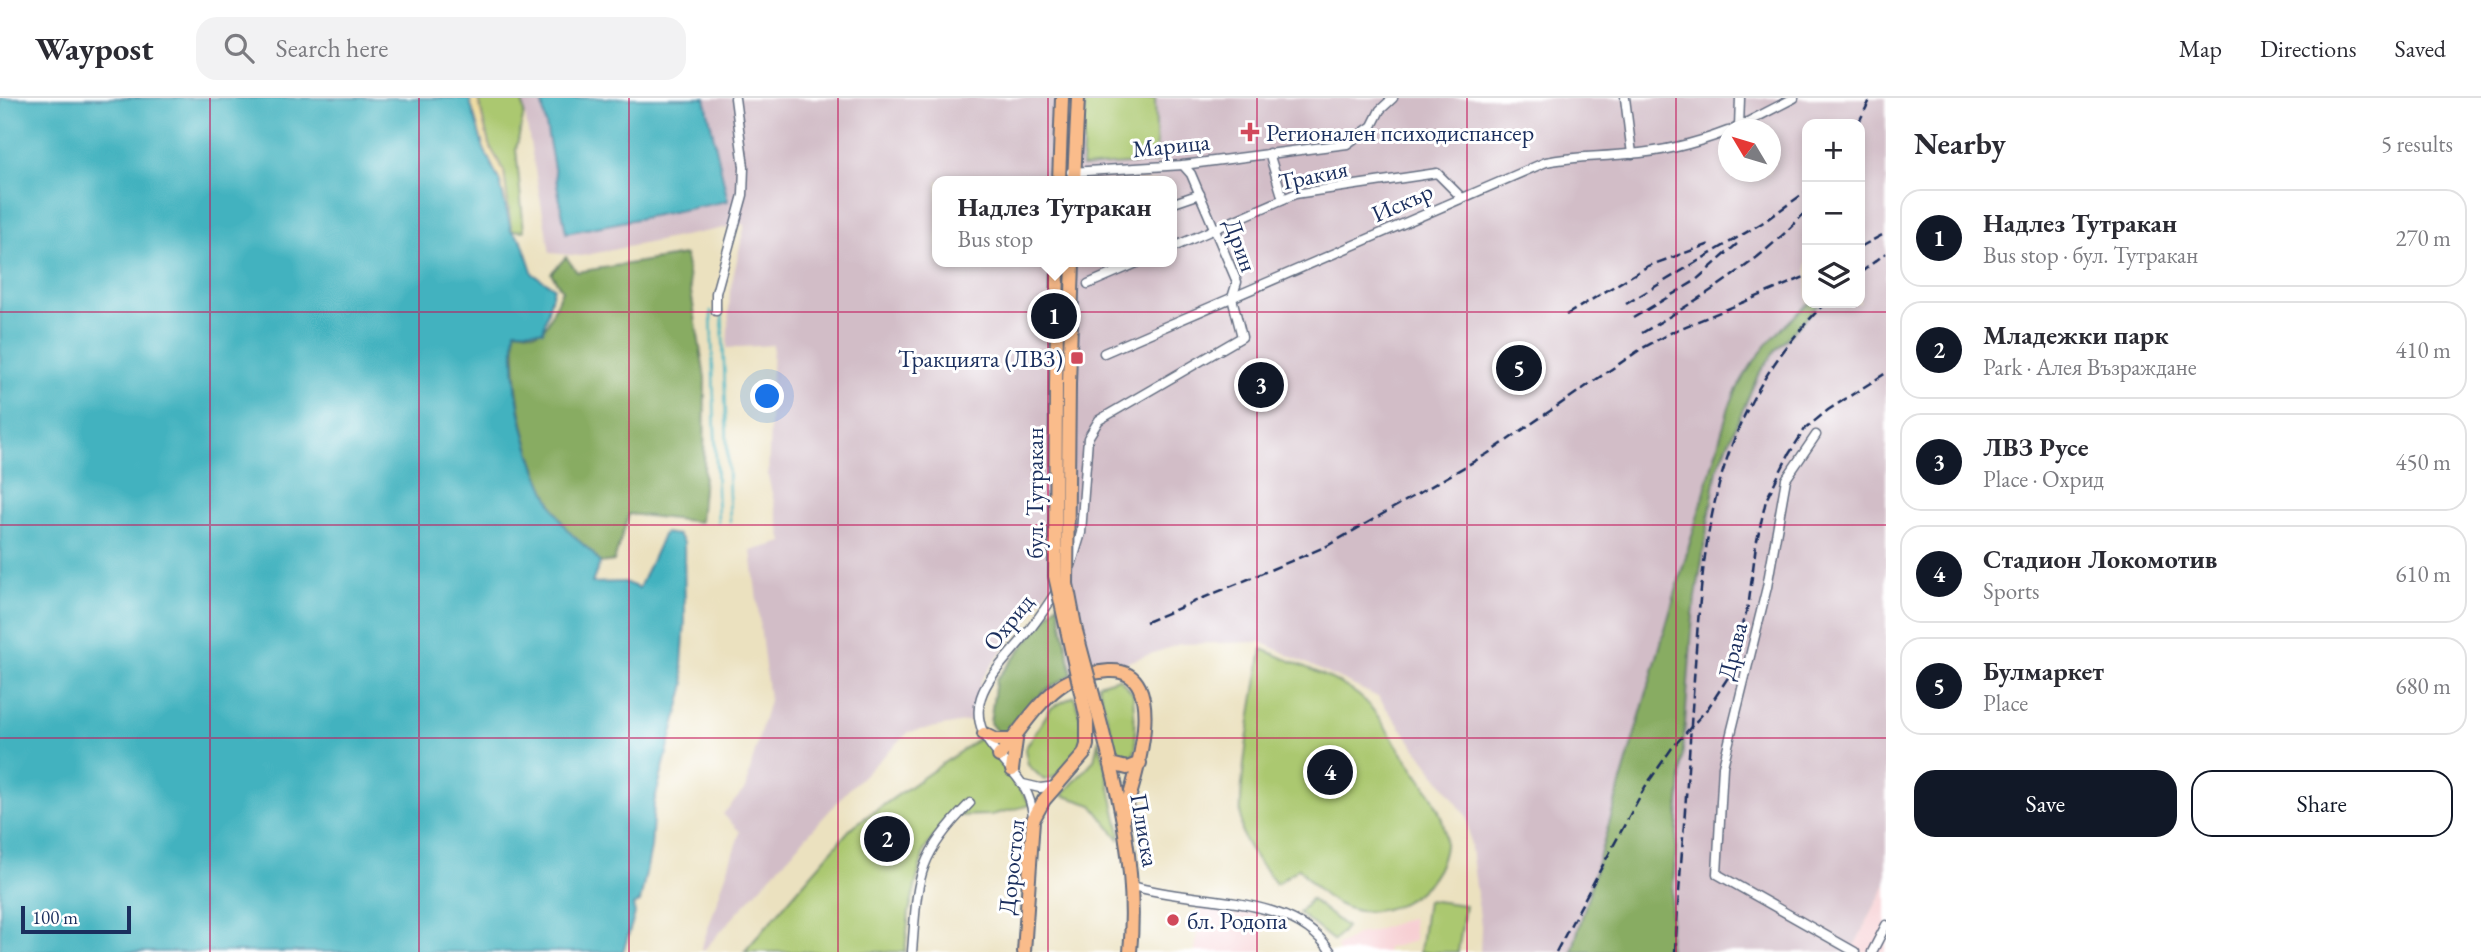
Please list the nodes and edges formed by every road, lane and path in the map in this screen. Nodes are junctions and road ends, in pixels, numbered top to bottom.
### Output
1 (735, 98) edge
2 (1062, 98) edge
3 (1078, 98) edge
4 (1393, 98) edge
5 (1625, 98) edge
6 (1740, 98) edge
7 (1794, 98) edge
8 (1735, 119) edge
9 (1753, 119) edge
10 (1718, 135) edge
11 (1269, 153) junction
12 (1632, 154) junction
13 (1183, 165) junction
14 (1059, 176) edge
15 (1074, 176) edge
16 (1083, 176) edge
17 (1200, 194) junction
18 (1461, 198) junction
19 (1283, 199) junction
20 (1177, 202) edge
21 (1216, 228) junction
22 (1177, 245) edge
23 (1058, 267) edge
24 (1073, 267) edge
25 (1127, 267) edge
26 (1088, 284) dead end
27 (1232, 298) junction
28 (716, 311) dead end
29 (1238, 342) joint
30 (1104, 353) dead end
31 (1062, 385) junction
32 (1816, 435) dead end
33 (1093, 718) junction
34 (984, 734) junction
35 (1016, 737) junction
36 (999, 757) junction
37 (1140, 763) junction
38 (1111, 764) junction
39 (1012, 769) junction
40 (1023, 784) junction
41 (1058, 785) junction
42 (970, 803) dead end
43 (1123, 818) junction
44 (1033, 820) junction
45 (1133, 886) junction
46 (1886, 925) edge
47 (912, 952) edge
48 (1024, 952) edge
49 (1130, 952) edge
50 (1331, 952) edge
51 (1855, 952) edge
52 (1872, 952) edge

1 - 28 street
2 - 14 main road
3 - 15 main road
4 - 11 street, Марица
5 - 12 street
6 - 8 street
7 - 9 street, Искър
10 - 12 street, Искър
11 - 13 street, Марица
11 - 19 street
12 - 18 street, Искър
13 - 16 street, Марица
13 - 17 street, Дрин
17 - 20 street
17 - 21 street, Дрин
18 - 19 street, Тракия
18 - 27 street, Искър
19 - 21 street, Тракия
21 - 22 street, Тракия
21 - 27 street, Дрин
23 - 31 main road, бул. Тутракан
24 - 31 main road, бул. Тутракан
25 - 26 street
27 - 29 street, Дрин
27 - 30 street, Искър
29 - 34 street, Охрид
31 - 33 main road, бул. Тутракан, bridge
32 - 51 street, Драва
33 - 38 main road, Плиска
33 - 41 main road, Доростол
34 - 35 main road
34 - 36 street, Охрид
35 - 36 main road
35 - 37 main road
35 - 39 main road
36 - 39 street, Охрид
37 - 38 main road
37 - 43 main road
38 - 43 main road, Плиска
39 - 40 street, Охрид
40 - 41 street
40 - 44 street, Охрид
41 - 44 main road, Доростол
42 - 47 street
43 - 45 main road, Плиска
44 - 48 main road, Доростол
45 - 49 main road, Плиска
45 - 50 street
46 - 52 street

